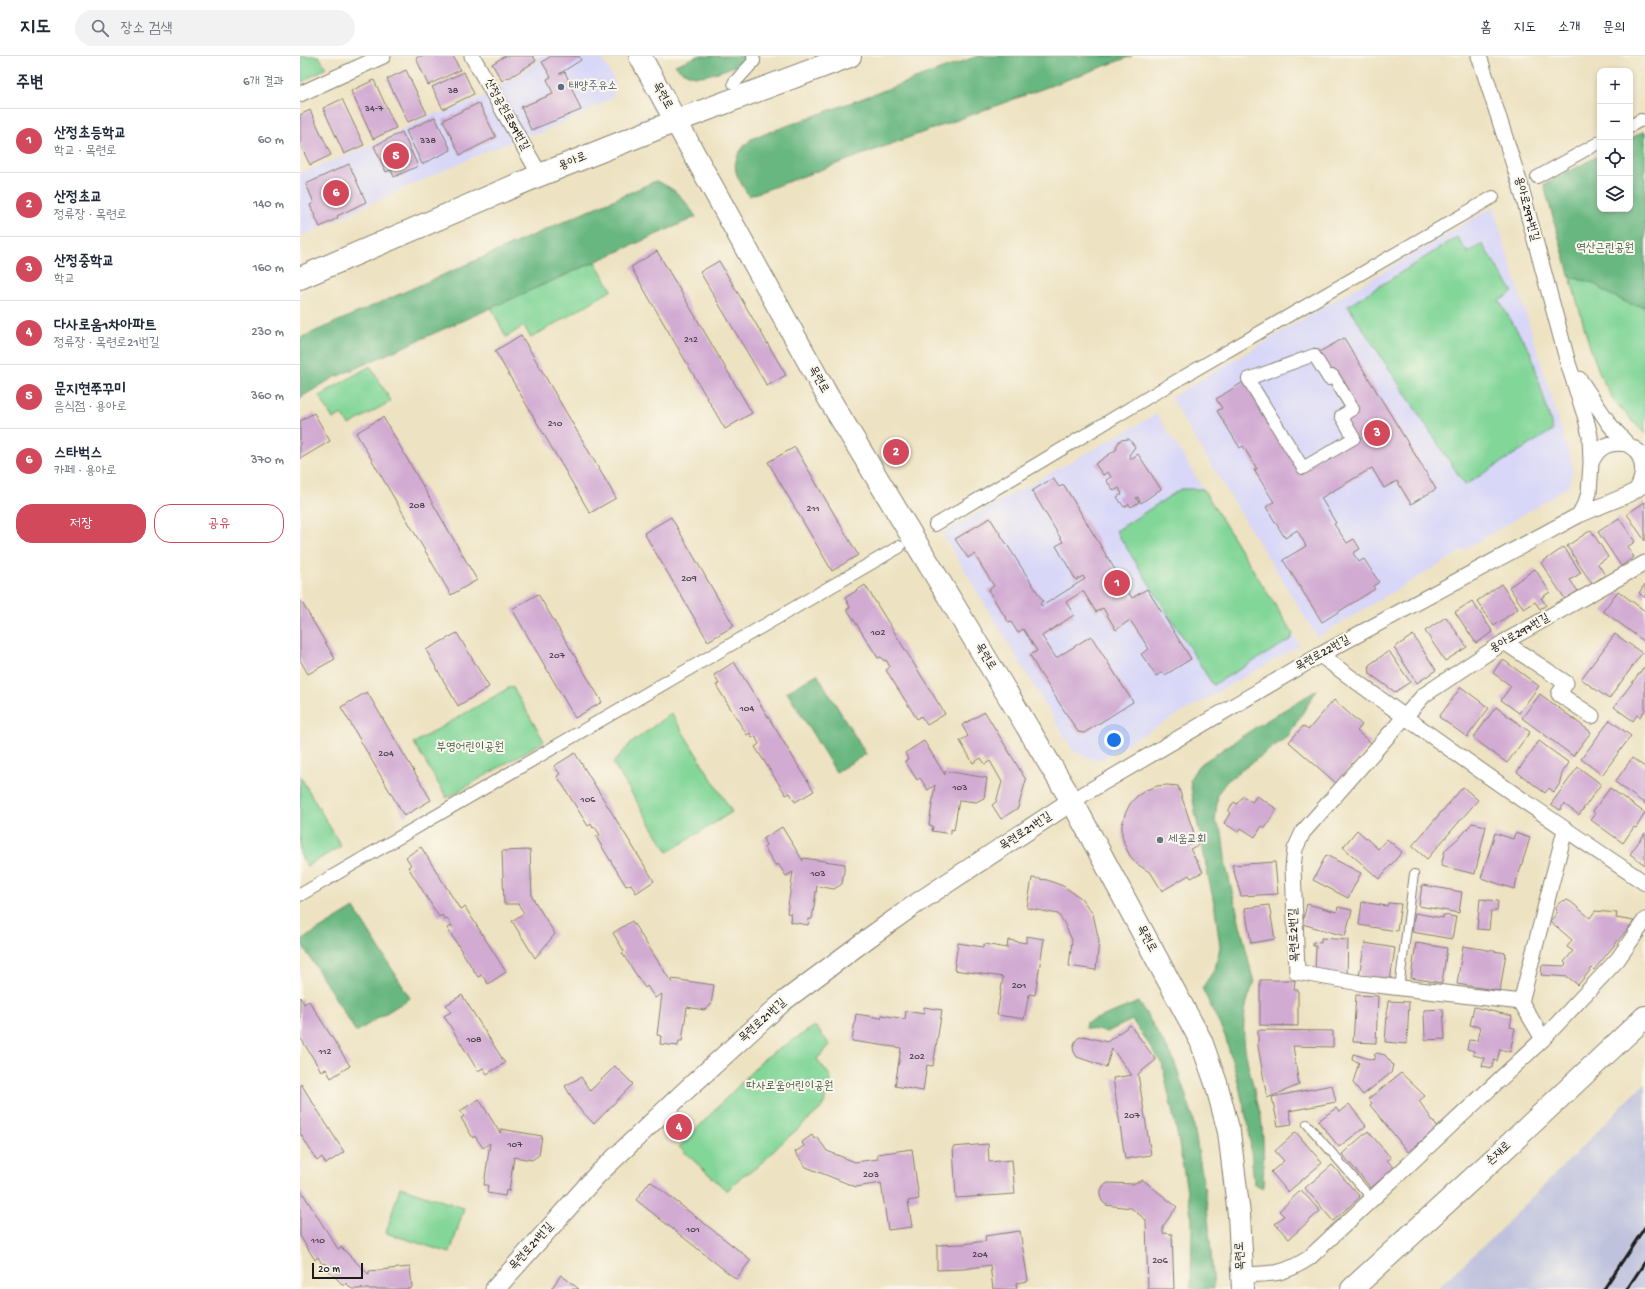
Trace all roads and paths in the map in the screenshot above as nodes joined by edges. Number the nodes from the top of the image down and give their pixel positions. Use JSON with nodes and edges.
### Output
{"nodes":[{"id":1,"x":383,"y":56,"type":"edge"},
{"id":2,"x":472,"y":56,"type":"edge"},
{"id":3,"x":640,"y":56,"type":"edge"},
{"id":4,"x":753,"y":56,"type":"edge"},
{"id":5,"x":850,"y":56,"type":"edge"},
{"id":6,"x":1479,"y":56,"type":"edge"},
{"id":7,"x":734,"y":83,"type":"dead end"},
{"id":8,"x":300,"y":94,"type":"edge"},
{"id":9,"x":676,"y":121,"type":"junction"},
{"id":10,"x":1645,"y":121,"type":"edge"},
{"id":11,"x":1633,"y":124,"type":"edge"},
{"id":12,"x":1597,"y":144,"type":"edge"},
{"id":13,"x":540,"y":175,"type":"junction"},
{"id":14,"x":1537,"y":178,"type":"dead end"},
{"id":15,"x":1493,"y":197,"type":"dead end"},
{"id":16,"x":300,"y":278,"type":"edge"},
{"id":17,"x":1568,"y":363,"type":"junction"},
{"id":18,"x":1636,"y":450,"type":"edge"},
{"id":19,"x":1303,"y":468,"type":"joint"},
{"id":20,"x":1590,"y":468,"type":"junction"},
{"id":21,"x":1641,"y":487,"type":"edge"},
{"id":22,"x":1622,"y":497,"type":"junction"},
{"id":23,"x":1579,"y":515,"type":"junction"},
{"id":24,"x":935,"y":525,"type":"dead end"},
{"id":25,"x":898,"y":547,"type":"dead end"},
{"id":26,"x":1645,"y":563,"type":"edge"},
{"id":27,"x":1504,"y":642,"type":"junction"},
{"id":28,"x":1320,"y":655,"type":"junction"},
{"id":29,"x":1592,"y":716,"type":"dead end"},
{"id":30,"x":1404,"y":717,"type":"junction"},
{"id":31,"x":1072,"y":801,"type":"junction"},
{"id":32,"x":1565,"y":830,"type":"junction"},
{"id":33,"x":1414,"y":874,"type":"dead end"},
{"id":34,"x":1645,"y":884,"type":"edge"},
{"id":35,"x":300,"y":894,"type":"edge"},
{"id":36,"x":1645,"y":920,"type":"edge"},
{"id":37,"x":1399,"y":988,"type":"junction"},
{"id":38,"x":1521,"y":1002,"type":"junction"},
{"id":39,"x":1645,"y":1017,"type":"edge"},
{"id":40,"x":1543,"y":1039,"type":"junction"},
{"id":41,"x":1307,"y":1124,"type":"dead end"},
{"id":42,"x":1372,"y":1199,"type":"junction"},
{"id":43,"x":1368,"y":1274,"type":"junction"},
{"id":44,"x":1242,"y":1282,"type":"edge"},
{"id":45,"x":495,"y":1289,"type":"edge"},
{"id":46,"x":1258,"y":1289,"type":"edge"},
{"id":47,"x":1342,"y":1289,"type":"edge"},
{"id":48,"x":1352,"y":1289,"type":"edge"}],
"edges":[{"from":1,"to":8,"type":"street"},
{"from":2,"to":13,"type":"street","name":"산정공원로59번길"},
{"from":3,"to":9,"type":"main road","name":"목련로"},
{"from":4,"to":7,"type":"street"},
{"from":5,"to":9,"type":"main road","name":"용아로"},
{"from":6,"to":17,"type":"street","name":"용아로297번길"},
{"from":9,"to":13,"type":"main road","name":"용아로"},
{"from":9,"to":31,"type":"main road","name":"목련로"},
{"from":10,"to":11,"type":"street"},
{"from":12,"to":14,"type":"street"},
{"from":13,"to":16,"type":"main road","name":"용아로"},
{"from":15,"to":24,"type":"street"},
{"from":17,"to":18,"type":"street"},
{"from":17,"to":20,"type":"street","name":"용아로297번길"},
{"from":18,"to":20,"type":"street"},
{"from":18,"to":21,"type":"street"},
{"from":19,"to":19,"type":"street"},
{"from":20,"to":22,"type":"street"},
{"from":20,"to":23,"type":"street","name":"용아로297번길"},
{"from":21,"to":22,"type":"street"},
{"from":22,"to":23,"type":"street","name":"목련로22번길"},
{"from":23,"to":28,"type":"street","name":"목련로22번길"},
{"from":25,"to":35,"type":"street"},
{"from":26,"to":27,"type":"street","name":"용아로297번길"},
{"from":27,"to":29,"type":"street"},
{"from":27,"to":30,"type":"street","name":"용아로297번길"},
{"from":28,"to":30,"type":"street"},
{"from":28,"to":31,"type":"street","name":"목련로22번길"},
{"from":30,"to":32,"type":"street"},
{"from":30,"to":37,"type":"street","name":"목련로2번길"},
{"from":31,"to":44,"type":"main road","name":"목련로"},
{"from":31,"to":45,"type":"street","name":"목련로21번길"},
{"from":32,"to":34,"type":"street"},
{"from":32,"to":38,"type":"street"},
{"from":33,"to":37,"type":"lane"},
{"from":36,"to":40,"type":"street"},
{"from":37,"to":38,"type":"street","name":"목련로2번길"},
{"from":38,"to":40,"type":"street"},
{"from":39,"to":43,"type":"main road","name":"손재로"},
{"from":40,"to":42,"type":"street"},
{"from":41,"to":42,"type":"lane"},
{"from":42,"to":44,"type":"street"},
{"from":43,"to":47,"type":"main road"},
{"from":43,"to":48,"type":"main road","name":"손재로"},
{"from":44,"to":46,"type":"main road"}]}
